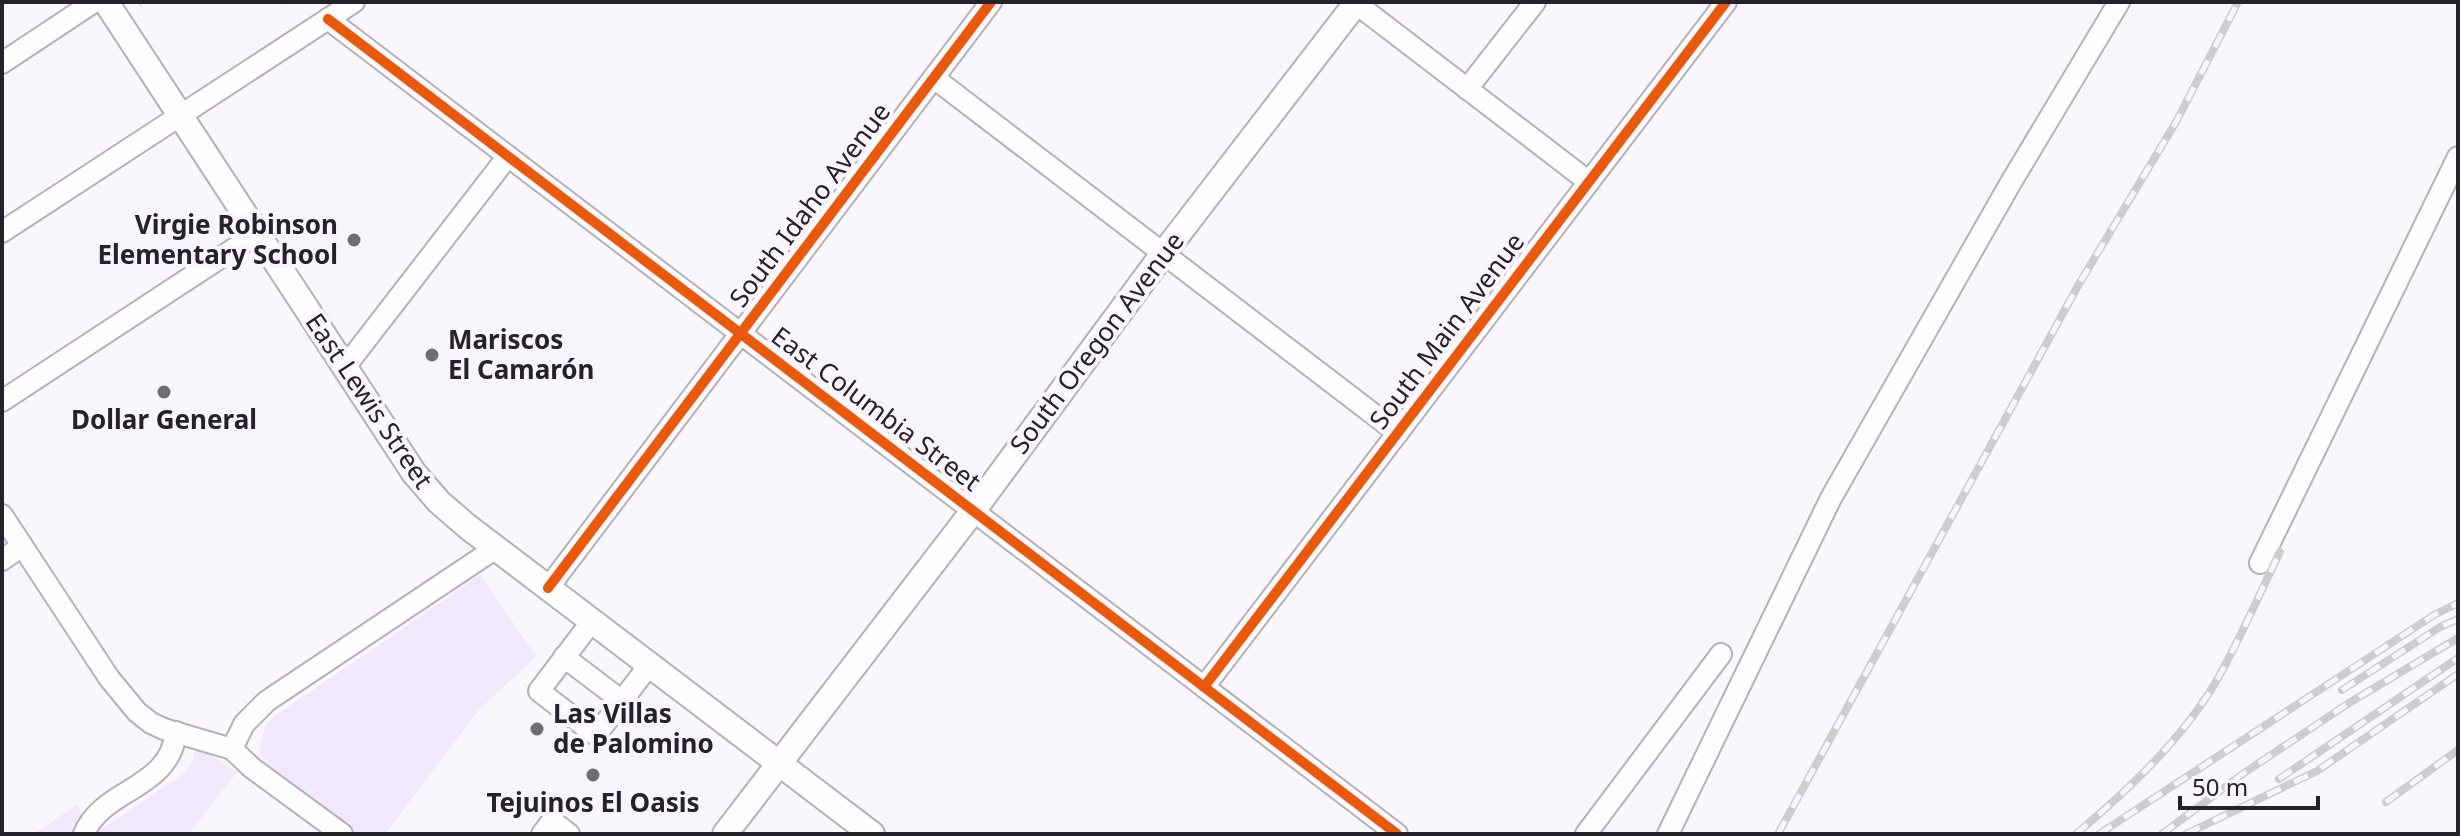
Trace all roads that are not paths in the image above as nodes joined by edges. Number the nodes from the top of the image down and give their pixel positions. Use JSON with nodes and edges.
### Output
{"nodes":[{"id":1,"x":94,"y":2,"type":"edge"},
{"id":2,"x":106,"y":2,"type":"edge"},
{"id":3,"x":354,"y":2,"type":"edge"},
{"id":4,"x":991,"y":2,"type":"edge"},
{"id":5,"x":1356,"y":2,"type":"edge"},
{"id":6,"x":1535,"y":2,"type":"edge"},
{"id":7,"x":1726,"y":2,"type":"edge"},
{"id":8,"x":2119,"y":2,"type":"edge"},
{"id":9,"x":328,"y":19,"type":"junction"},
{"id":10,"x":2,"y":63,"type":"edge"},
{"id":11,"x":934,"y":78,"type":"junction"},
{"id":12,"x":1467,"y":89,"type":"junction"},
{"id":13,"x":181,"y":116,"type":"junction"},
{"id":14,"x":508,"y":156,"type":"junction"},
{"id":15,"x":2458,"y":157,"type":"edge"},
{"id":16,"x":1589,"y":182,"type":"junction"},
{"id":17,"x":2,"y":232,"type":"edge"},
{"id":18,"x":258,"y":233,"type":"junction"},
{"id":19,"x":1163,"y":254,"type":"junction"},
{"id":20,"x":740,"y":333,"type":"junction"},
{"id":21,"x":345,"y":367,"type":"junction"},
{"id":22,"x":2,"y":401,"type":"edge"},
{"id":23,"x":1398,"y":433,"type":"junction"},
{"id":24,"x":973,"y":511,"type":"junction"},
{"id":25,"x":2,"y":515,"type":"edge"},
{"id":26,"x":22,"y":546,"type":"junction"},
{"id":27,"x":496,"y":548,"type":"junction"},
{"id":28,"x":2,"y":560,"type":"edge"},
{"id":29,"x":2260,"y":563,"type":"dead end"},
{"id":30,"x":548,"y":588,"type":"junction"},
{"id":31,"x":592,"y":621,"type":"junction"},
{"id":32,"x":1721,"y":654,"type":"dead end"},
{"id":33,"x":564,"y":657,"type":"junction"},
{"id":34,"x":650,"y":664,"type":"junction"},
{"id":35,"x":1204,"y":687,"type":"junction"},
{"id":36,"x":622,"y":701,"type":"junction"},
{"id":37,"x":176,"y":732,"type":"junction"},
{"id":38,"x":232,"y":749,"type":"junction"},
{"id":39,"x":781,"y":762,"type":"junction"},
{"id":40,"x":86,"y":827,"type":"edge"},
{"id":41,"x":340,"y":833,"type":"edge"},
{"id":42,"x":542,"y":834,"type":"edge"},
{"id":43,"x":569,"y":834,"type":"edge"},
{"id":44,"x":725,"y":834,"type":"edge"},
{"id":45,"x":872,"y":834,"type":"edge"},
{"id":46,"x":1397,"y":834,"type":"edge"},
{"id":47,"x":1586,"y":834,"type":"edge"},
{"id":48,"x":1668,"y":834,"type":"edge"}],
"edges":[{"from":1,"to":10,"type":"street"},
{"from":2,"to":13,"type":"main road","name":"East Lewis Street"},
{"from":3,"to":9,"type":"street"},
{"from":4,"to":11,"type":"street","name":"South Idaho Avenue"},
{"from":5,"to":12,"type":"street"},
{"from":5,"to":19,"type":"main road","name":"South Oregon Avenue"},
{"from":6,"to":12,"type":"street"},
{"from":7,"to":16,"type":"street","name":"South Main Avenue"},
{"from":8,"to":48,"type":"street"},
{"from":9,"to":13,"type":"street"},
{"from":9,"to":14,"type":"street","name":"East Columbia Street"},
{"from":11,"to":19,"type":"street"},
{"from":11,"to":20,"type":"street","name":"South Idaho Avenue"},
{"from":12,"to":16,"type":"street"},
{"from":13,"to":17,"type":"street"},
{"from":13,"to":18,"type":"main road","name":"East Lewis Street"},
{"from":14,"to":20,"type":"street","name":"East Columbia Street"},
{"from":14,"to":21,"type":"street"},
{"from":15,"to":29,"type":"street"},
{"from":16,"to":23,"type":"street","name":"South Main Avenue"},
{"from":18,"to":21,"type":"main road","name":"East Lewis Street"},
{"from":18,"to":22,"type":"street"},
{"from":19,"to":23,"type":"street"},
{"from":19,"to":24,"type":"main road","name":"South Oregon Avenue"},
{"from":20,"to":24,"type":"street","name":"East Columbia Street"},
{"from":20,"to":30,"type":"street","name":"South Idaho Avenue"},
{"from":21,"to":27,"type":"main road","name":"East Lewis Street"},
{"from":23,"to":35,"type":"street","name":"South Main Avenue"},
{"from":24,"to":35,"type":"street","name":"East Columbia Street"},
{"from":24,"to":39,"type":"main road","name":"South Oregon Avenue"},
{"from":25,"to":26,"type":"street"},
{"from":26,"to":28,"type":"street"},
{"from":26,"to":37,"type":"street"},
{"from":27,"to":30,"type":"main road","name":"East Lewis Street"},
{"from":27,"to":38,"type":"street"},
{"from":30,"to":31,"type":"main road","name":"East Lewis Street"},
{"from":31,"to":33,"type":"street"},
{"from":31,"to":34,"type":"main road","name":"East Lewis Street"},
{"from":32,"to":47,"type":"street"},
{"from":33,"to":36,"type":"street"},
{"from":33,"to":36,"type":"street"},
{"from":34,"to":36,"type":"street"},
{"from":34,"to":39,"type":"main road","name":"East Lewis Street"},
{"from":35,"to":46,"type":"street","name":"East Columbia Street"},
{"from":37,"to":38,"type":"street"},
{"from":37,"to":40,"type":"street"},
{"from":38,"to":41,"type":"street"},
{"from":39,"to":44,"type":"main road","name":"South Oregon Avenue"},
{"from":39,"to":45,"type":"main road","name":"East Lewis Street"},
{"from":42,"to":43,"type":"street"}]}
